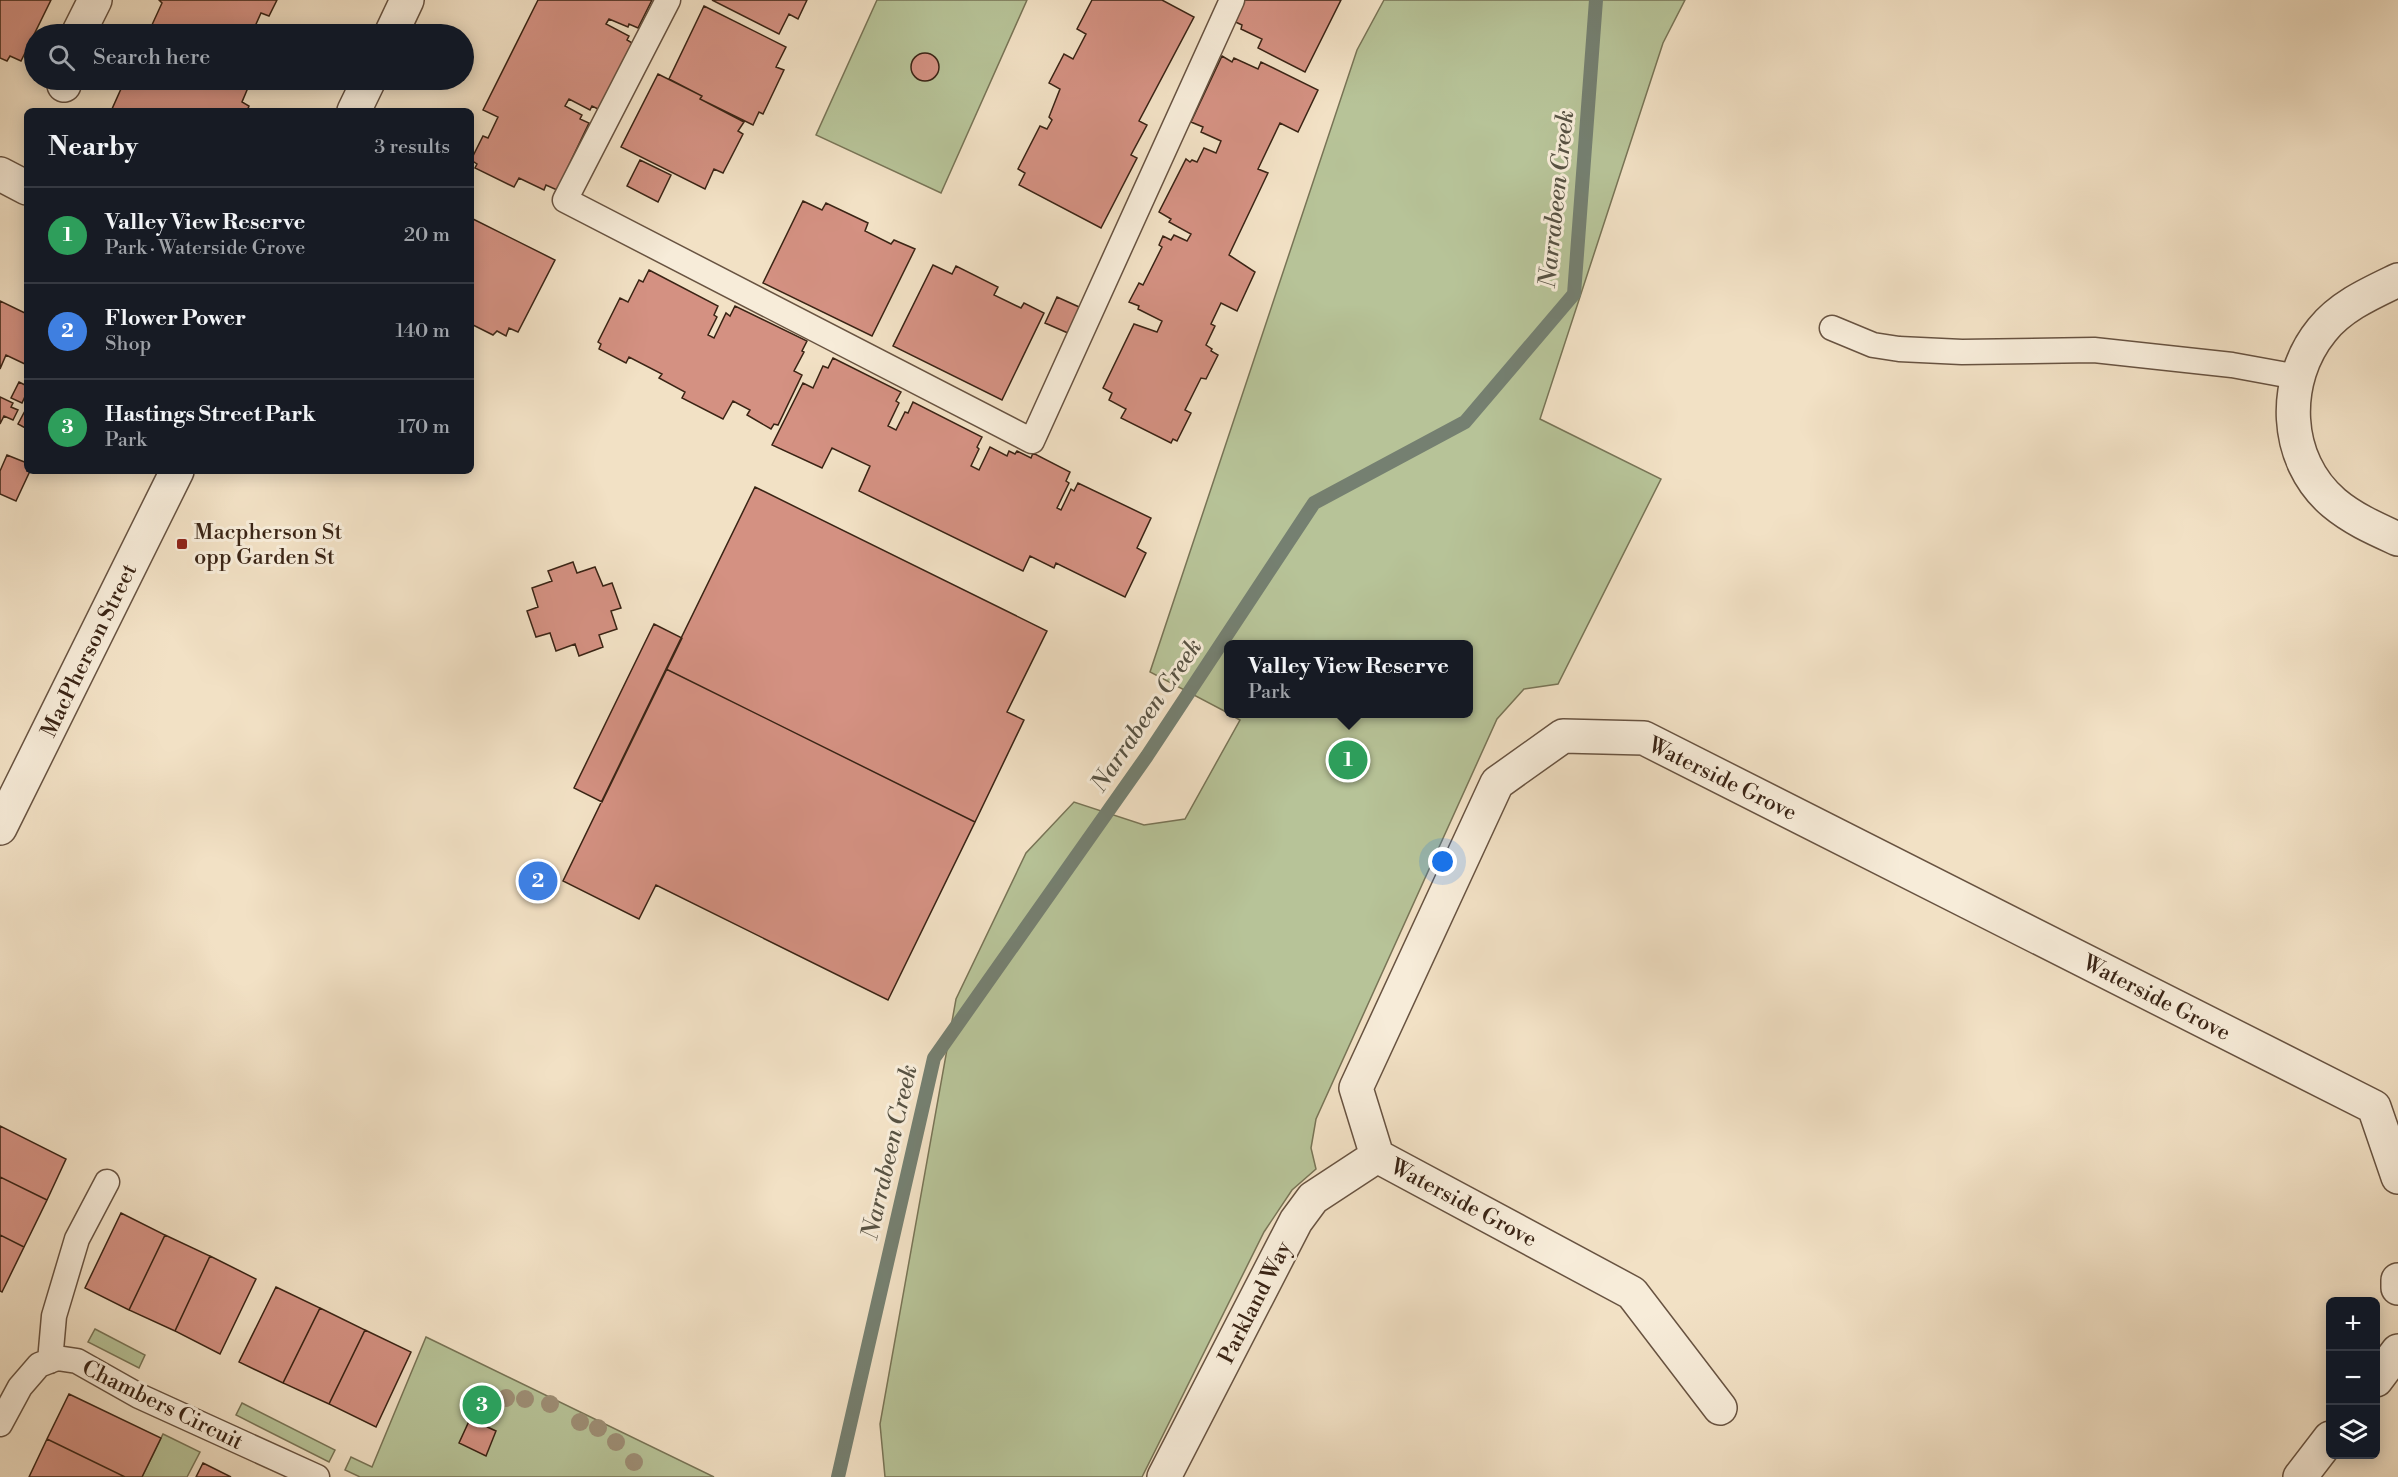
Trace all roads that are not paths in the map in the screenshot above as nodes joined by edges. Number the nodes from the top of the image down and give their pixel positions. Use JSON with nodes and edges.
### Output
{"nodes":[{"id":1,"x":95,"y":0,"type":"edge"},
{"id":2,"x":407,"y":0,"type":"edge"},
{"id":3,"x":668,"y":0,"type":"edge"},
{"id":4,"x":1232,"y":0,"type":"edge"},
{"id":5,"x":83,"y":24,"type":"edge"},
{"id":6,"x":396,"y":24,"type":"edge"},
{"id":7,"x":364,"y":90,"type":"edge"},
{"id":8,"x":355,"y":108,"type":"edge"},
{"id":9,"x":0,"y":174,"type":"edge"},
{"id":10,"x":24,"y":186,"type":"edge"},
{"id":11,"x":2398,"y":280,"type":"edge"},
{"id":12,"x":1832,"y":328,"type":"dead end"},
{"id":13,"x":2298,"y":377,"type":"junction"},
{"id":14,"x":176,"y":474,"type":"edge"},
{"id":15,"x":2398,"y":539,"type":"edge"},
{"id":16,"x":0,"y":828,"type":"edge"},
{"id":17,"x":1377,"y":1156,"type":"junction"},
{"id":18,"x":2398,"y":1177,"type":"edge"},
{"id":19,"x":107,"y":1182,"type":"dead end"},
{"id":20,"x":2398,"y":1280,"type":"edge"},
{"id":21,"x":2398,"y":1288,"type":"edge"},
{"id":22,"x":2398,"y":1351,"type":"edge"},
{"id":23,"x":50,"y":1360,"type":"junction"},
{"id":24,"x":2380,"y":1375,"type":"edge"},
{"id":25,"x":1720,"y":1407,"type":"dead end"},
{"id":26,"x":0,"y":1424,"type":"edge"},
{"id":27,"x":2326,"y":1444,"type":"edge"},
{"id":28,"x":317,"y":1477,"type":"edge"},
{"id":29,"x":1164,"y":1477,"type":"edge"},
{"id":30,"x":2300,"y":1477,"type":"edge"}],
"edges":[{"from":1,"to":5,"type":"street"},
{"from":2,"to":6,"type":"street"},
{"from":3,"to":4,"type":"lane"},
{"from":7,"to":8,"type":"street"},
{"from":9,"to":10,"type":"street"},
{"from":11,"to":13,"type":"street"},
{"from":12,"to":13,"type":"lane"},
{"from":13,"to":15,"type":"street"},
{"from":14,"to":16,"type":"street","name":"MacPherson Street"},
{"from":17,"to":18,"type":"street","name":"Waterside Grove"},
{"from":17,"to":25,"type":"street","name":"Waterside Grove"},
{"from":17,"to":29,"type":"street","name":"Parkland Way"},
{"from":19,"to":23,"type":"lane"},
{"from":20,"to":21,"type":"street"},
{"from":22,"to":24,"type":"street"},
{"from":23,"to":26,"type":"lane","name":"Chambers Circuit"},
{"from":23,"to":28,"type":"lane","name":"Chambers Circuit"},
{"from":27,"to":30,"type":"street"}]}
